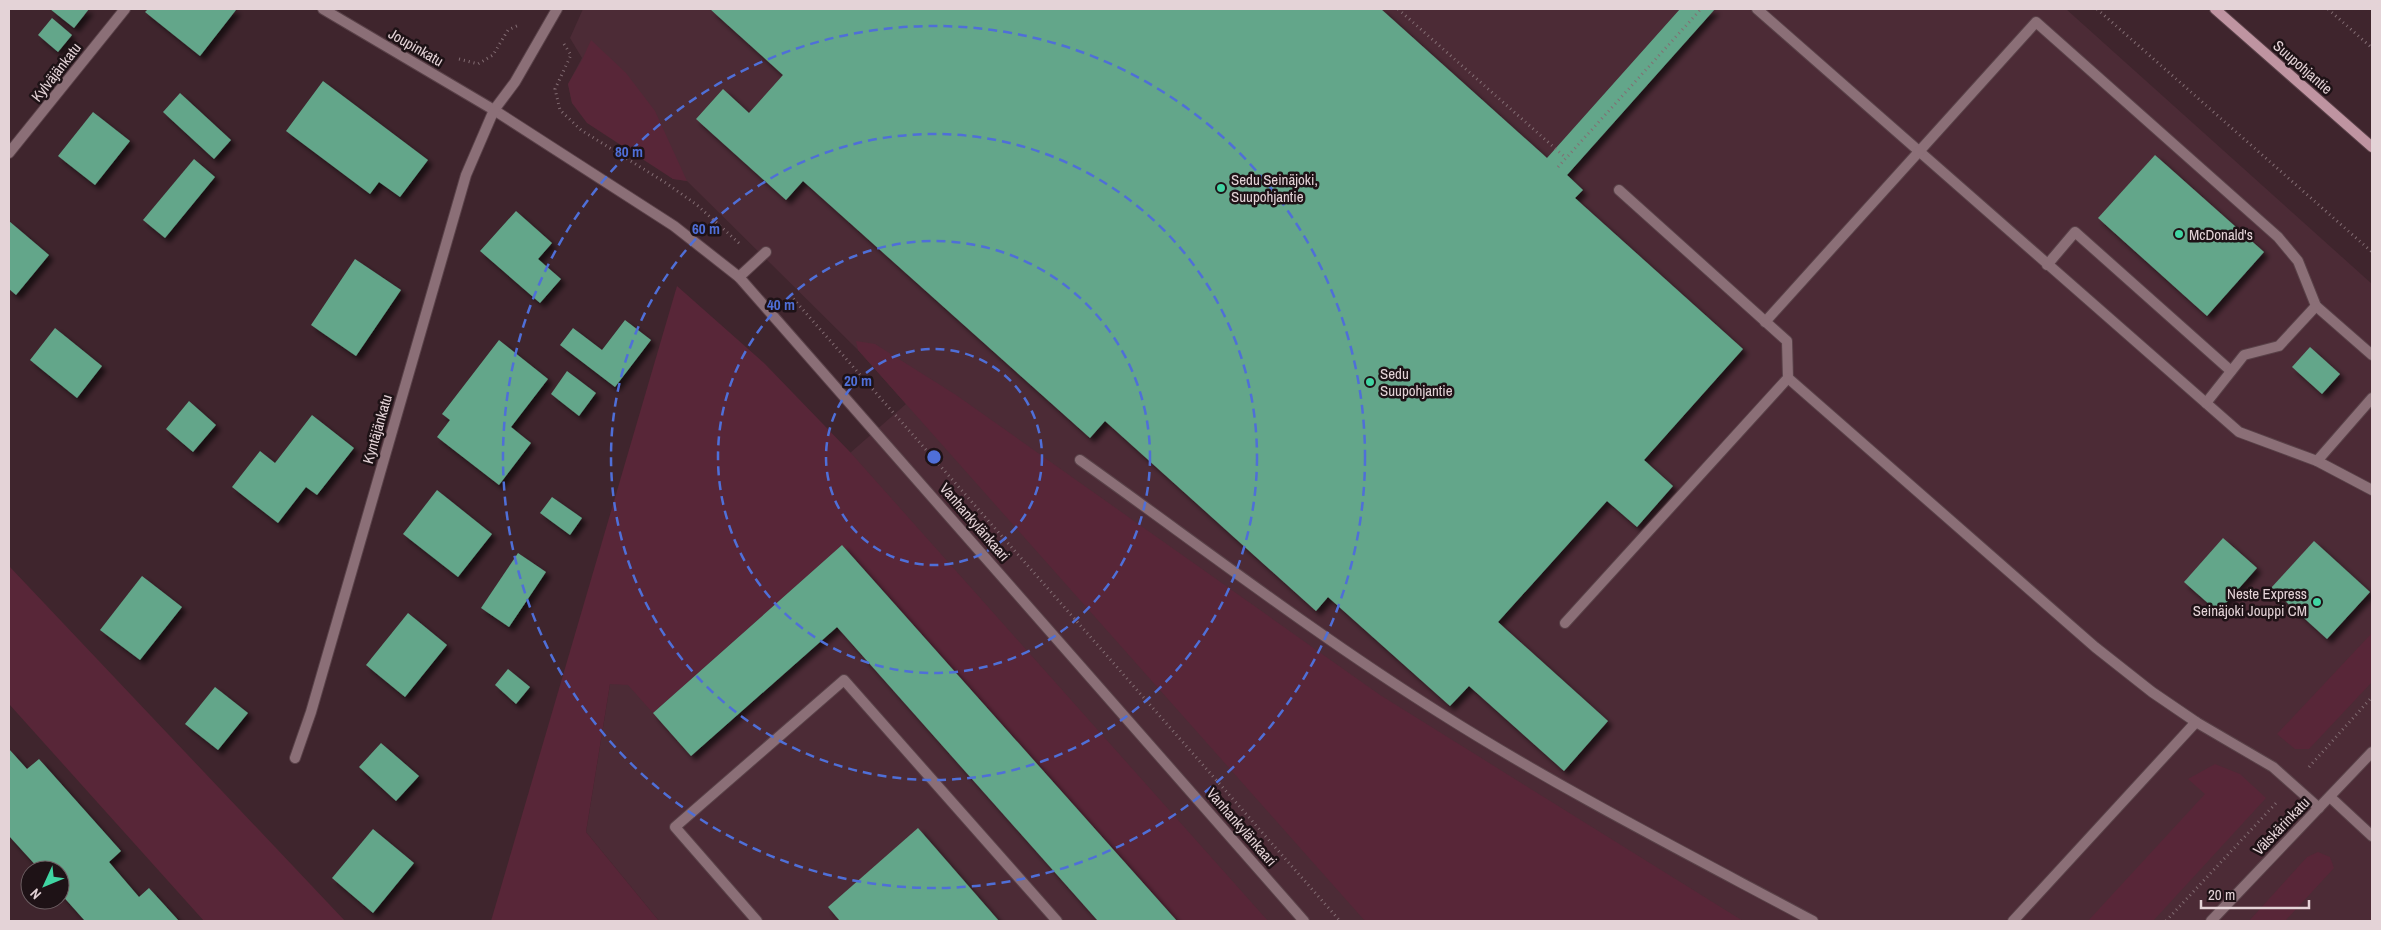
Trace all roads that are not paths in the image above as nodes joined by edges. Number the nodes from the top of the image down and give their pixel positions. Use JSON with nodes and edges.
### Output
{"nodes":[{"id":1,"x":125,"y":9,"type":"edge"},
{"id":2,"x":323,"y":9,"type":"edge"},
{"id":3,"x":557,"y":9,"type":"edge"},
{"id":4,"x":1757,"y":9,"type":"edge"},
{"id":5,"x":2215,"y":9,"type":"edge"},
{"id":6,"x":494,"y":110,"type":"junction"},
{"id":7,"x":2372,"y":147,"type":"edge"},
{"id":8,"x":1919,"y":152,"type":"junction"},
{"id":9,"x":9,"y":153,"type":"edge"},
{"id":10,"x":1619,"y":190,"type":"dead end"},
{"id":11,"x":766,"y":252,"type":"dead end"},
{"id":12,"x":2047,"y":265,"type":"junction"},
{"id":13,"x":739,"y":277,"type":"junction"},
{"id":14,"x":2316,"y":306,"type":"junction"},
{"id":15,"x":1765,"y":322,"type":"junction"},
{"id":16,"x":2372,"y":355,"type":"edge"},
{"id":17,"x":2230,"y":371,"type":"junction"},
{"id":18,"x":1788,"y":378,"type":"junction"},
{"id":19,"x":2372,"y":398,"type":"edge"},
{"id":20,"x":2206,"y":404,"type":"junction"},
{"id":21,"x":1080,"y":460,"type":"dead end"},
{"id":22,"x":2317,"y":462,"type":"junction"},
{"id":23,"x":2372,"y":490,"type":"edge"},
{"id":24,"x":1564,"y":623,"type":"dead end"},
{"id":25,"x":2196,"y":722,"type":"junction"},
{"id":26,"x":2372,"y":752,"type":"edge"},
{"id":27,"x":295,"y":758,"type":"dead end"},
{"id":28,"x":2330,"y":797,"type":"junction"},
{"id":29,"x":2320,"y":808,"type":"junction"},
{"id":30,"x":2372,"y":836,"type":"edge"},
{"id":31,"x":757,"y":921,"type":"edge"},
{"id":32,"x":1057,"y":921,"type":"edge"},
{"id":33,"x":1304,"y":921,"type":"edge"},
{"id":34,"x":1813,"y":921,"type":"edge"},
{"id":35,"x":2013,"y":921,"type":"edge"},
{"id":36,"x":2211,"y":921,"type":"edge"}],
"edges":[{"from":1,"to":9,"type":"street","name":"Kylväjänkatu"},
{"from":2,"to":6,"type":"street","name":"Joupinkatu"},
{"from":3,"to":6,"type":"street","name":"Kyntäjänkatu"},
{"from":4,"to":8,"type":"street"},
{"from":5,"to":7,"type":"main road","name":"Suupohjantie"},
{"from":6,"to":13,"type":"street","name":"Vanhankylänkaari"},
{"from":6,"to":27,"type":"street","name":"Kyntäjänkatu"},
{"from":8,"to":12,"type":"street"},
{"from":8,"to":14,"type":"street"},
{"from":8,"to":15,"type":"street"},
{"from":10,"to":15,"type":"street"},
{"from":11,"to":13,"type":"street"},
{"from":12,"to":17,"type":"street"},
{"from":12,"to":20,"type":"street"},
{"from":13,"to":33,"type":"street","name":"Vanhankylänkaari"},
{"from":14,"to":16,"type":"street"},
{"from":14,"to":17,"type":"street"},
{"from":15,"to":18,"type":"street"},
{"from":17,"to":20,"type":"street"},
{"from":18,"to":24,"type":"street"},
{"from":18,"to":25,"type":"street"},
{"from":19,"to":22,"type":"street"},
{"from":20,"to":22,"type":"street"},
{"from":21,"to":34,"type":"street"},
{"from":22,"to":23,"type":"street"},
{"from":25,"to":29,"type":"street"},
{"from":25,"to":35,"type":"street"},
{"from":26,"to":28,"type":"street","name":"Välskärinkatu"},
{"from":28,"to":29,"type":"street","name":"Välskärinkatu"},
{"from":28,"to":30,"type":"street"},
{"from":29,"to":36,"type":"street","name":"Välskärinkatu"},
{"from":31,"to":32,"type":"street"}]}
